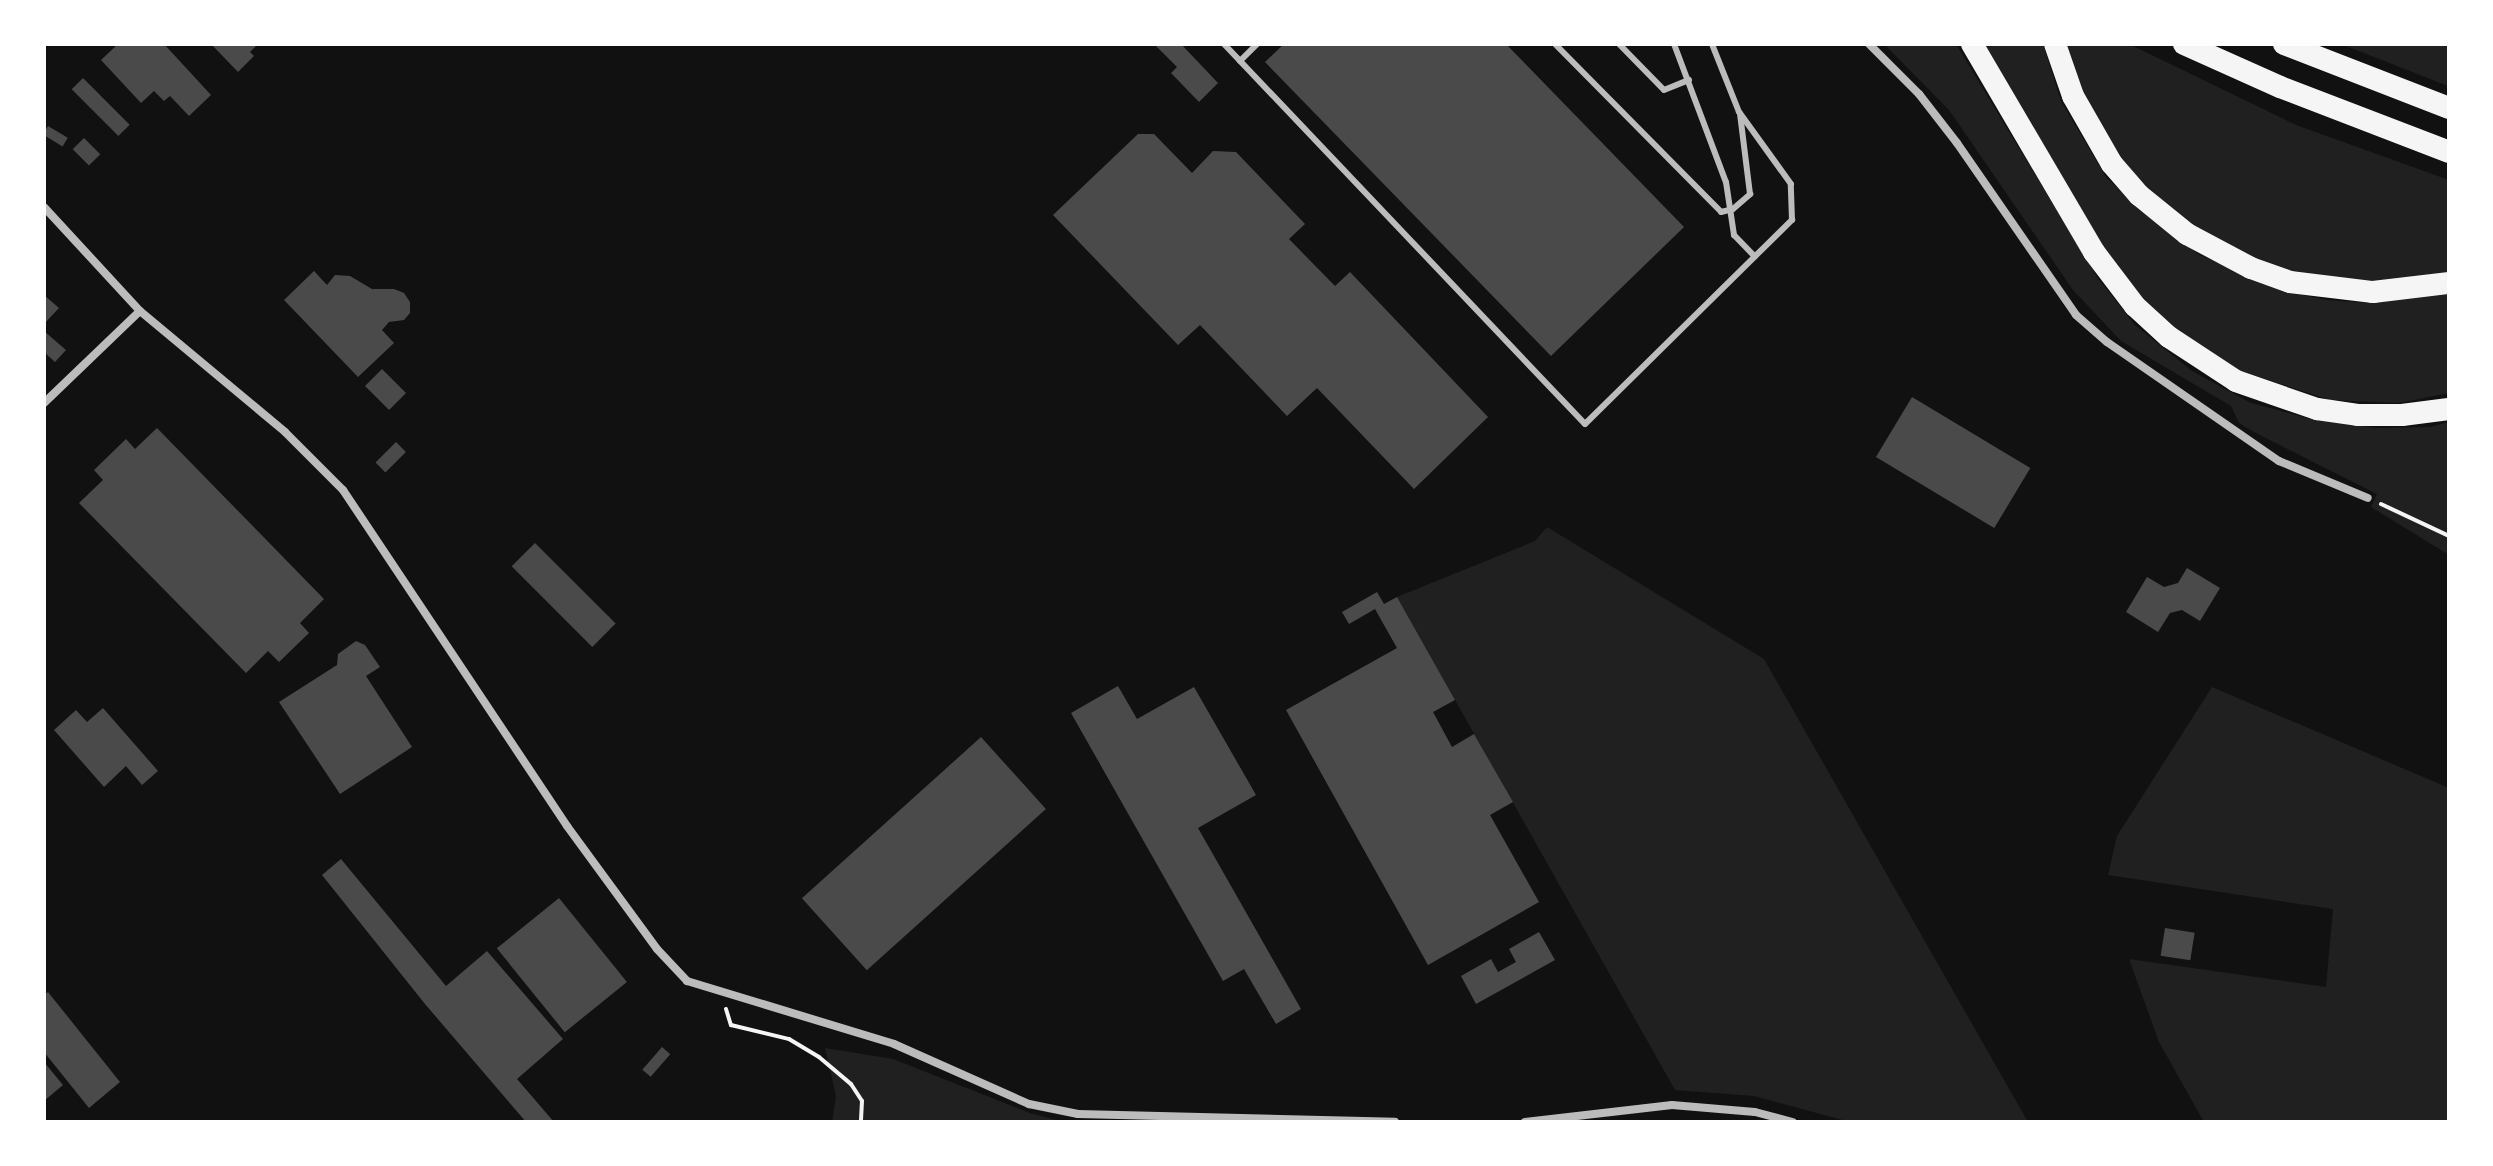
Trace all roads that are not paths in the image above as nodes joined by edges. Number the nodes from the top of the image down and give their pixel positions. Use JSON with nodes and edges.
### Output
{"nodes":[{"id":1,"x":1224,"y":44,"type":"edge"},
{"id":2,"x":1257,"y":44,"type":"edge"},
{"id":3,"x":1555,"y":44,"type":"edge"},
{"id":4,"x":1619,"y":44,"type":"edge"},
{"id":5,"x":1674,"y":44,"type":"edge"},
{"id":6,"x":1712,"y":44,"type":"edge"},
{"id":7,"x":1869,"y":44,"type":"edge"},
{"id":8,"x":1972,"y":44,"type":"edge"},
{"id":9,"x":2055,"y":44,"type":"edge"},
{"id":10,"x":2184,"y":44,"type":"edge"},
{"id":11,"x":2284,"y":44,"type":"edge"},
{"id":12,"x":1240,"y":61,"type":"junction"},
{"id":13,"x":1689,"y":80,"type":"junction"},
{"id":14,"x":2449,"y":108,"type":"edge"},
{"id":15,"x":1739,"y":112,"type":"junction"},
{"id":16,"x":2449,"y":152,"type":"edge"},
{"id":17,"x":44,"y":207,"type":"edge"},
{"id":18,"x":1733,"y":209,"type":"junction"},
{"id":19,"x":1755,"y":257,"type":"junction"},
{"id":20,"x":2449,"y":283,"type":"edge"},
{"id":21,"x":140,"y":311,"type":"junction"},
{"id":22,"x":44,"y":403,"type":"edge"},
{"id":23,"x":2449,"y":409,"type":"edge"},
{"id":24,"x":2368,"y":498,"type":"road end"},
{"id":25,"x":1395,"y":1122,"type":"edge"},
{"id":26,"x":1525,"y":1122,"type":"edge"},
{"id":27,"x":1793,"y":1122,"type":"edge"}],
"edges":[{"from":1,"to":12,"type":"lane"},
{"from":2,"to":12,"type":"lane"},
{"from":3,"to":18,"type":"lane"},
{"from":4,"to":13,"type":"lane"},
{"from":5,"to":13,"type":"lane"},
{"from":6,"to":15,"type":"lane"},
{"from":7,"to":24,"type":"street"},
{"from":8,"to":23,"type":"highway"},
{"from":9,"to":20,"type":"highway"},
{"from":10,"to":16,"type":"highway"},
{"from":11,"to":14,"type":"highway"},
{"from":12,"to":19,"type":"lane"},
{"from":13,"to":18,"type":"lane"},
{"from":15,"to":18,"type":"lane"},
{"from":15,"to":19,"type":"lane"},
{"from":17,"to":21,"type":"street"},
{"from":18,"to":19,"type":"lane"},
{"from":21,"to":22,"type":"street"},
{"from":21,"to":25,"type":"street"},
{"from":26,"to":27,"type":"street"}]}
